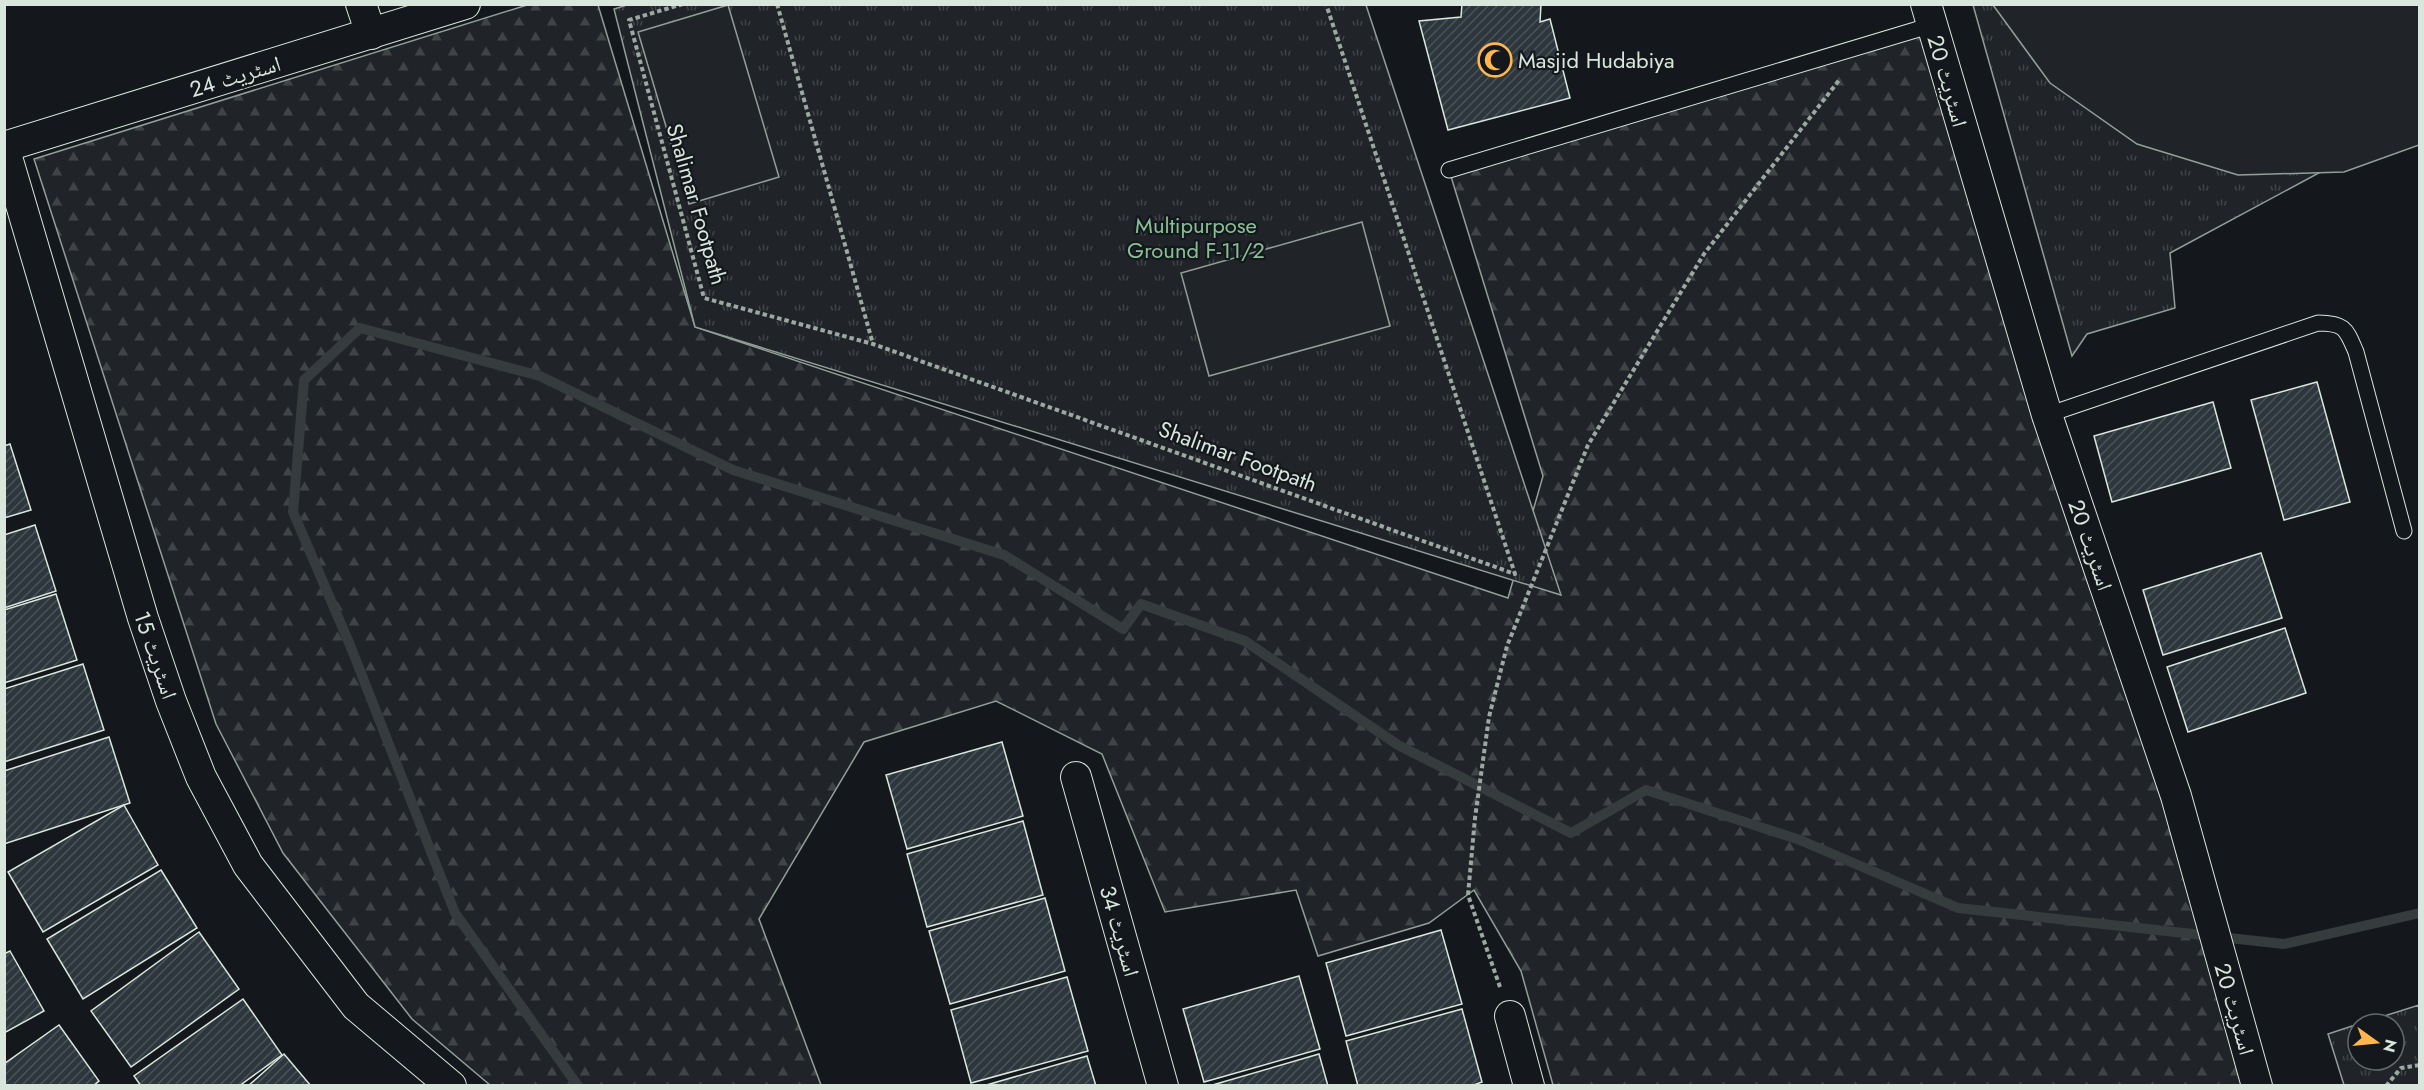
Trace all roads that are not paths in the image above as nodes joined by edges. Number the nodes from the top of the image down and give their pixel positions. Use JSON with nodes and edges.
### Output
{"nodes":[{"id":1,"x":362,"y":4,"type":"edge"},
{"id":2,"x":465,"y":4,"type":"edge"},
{"id":3,"x":1929,"y":15,"type":"edge"},
{"id":4,"x":371,"y":34,"type":"junction"},
{"id":5,"x":4,"y":147,"type":"edge"},
{"id":6,"x":1449,"y":170,"type":"dead end"},
{"id":7,"x":2047,"y":415,"type":"junction"},
{"id":8,"x":2404,"y":531,"type":"dead end"},
{"id":9,"x":1076,"y":777,"type":"dead end"},
{"id":10,"x":1510,"y":1016,"type":"road end"},
{"id":11,"x":451,"y":1086,"type":"edge"},
{"id":12,"x":1163,"y":1086,"type":"edge"},
{"id":13,"x":1529,"y":1086,"type":"edge"},
{"id":14,"x":2257,"y":1086,"type":"edge"}],
"edges":[{"from":1,"to":4,"type":"street"},
{"from":2,"to":4,"type":"street","name":"اسٹریٹ 24"},
{"from":3,"to":6,"type":"lane"},
{"from":3,"to":7,"type":"street","name":"اسٹریٹ 20"},
{"from":4,"to":5,"type":"street","name":"اسٹریٹ 24"},
{"from":5,"to":11,"type":"street","name":"اسٹریٹ 15"},
{"from":7,"to":8,"type":"lane"},
{"from":7,"to":14,"type":"street","name":"اسٹریٹ 20"},
{"from":9,"to":12,"type":"street","name":"اسٹریٹ 34"},
{"from":10,"to":13,"type":"street"}]}
